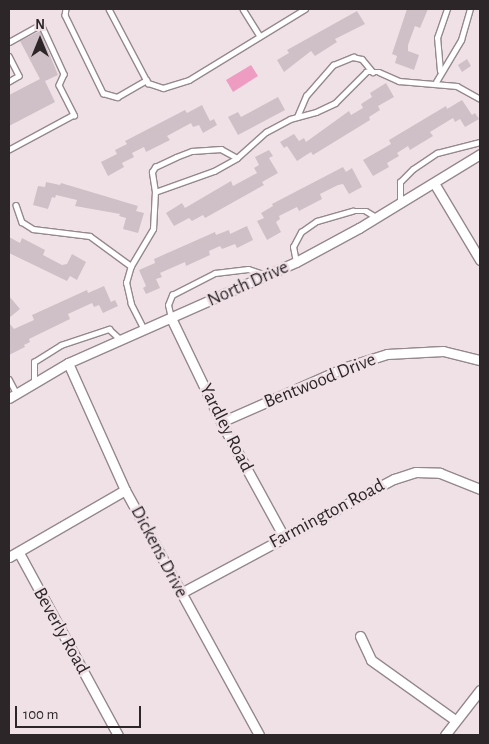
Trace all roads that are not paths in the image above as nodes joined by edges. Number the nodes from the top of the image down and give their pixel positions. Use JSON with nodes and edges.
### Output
{"nodes":[{"id":1,"x":66,"y":9,"type":"edge"},
{"id":2,"x":109,"y":9,"type":"edge"},
{"id":3,"x":243,"y":9,"type":"edge"},
{"id":4,"x":305,"y":9,"type":"edge"},
{"id":5,"x":447,"y":9,"type":"edge"},
{"id":6,"x":470,"y":9,"type":"edge"},
{"id":7,"x":260,"y":36,"type":"junction"},
{"id":8,"x":9,"y":42,"type":"edge"},
{"id":9,"x":9,"y":56,"type":"edge"},
{"id":10,"x":440,"y":71,"type":"junction"},
{"id":11,"x":373,"y":72,"type":"junction"},
{"id":12,"x":146,"y":80,"type":"junction"},
{"id":13,"x":9,"y":82,"type":"edge"},
{"id":14,"x":436,"y":82,"type":"junction"},
{"id":15,"x":480,"y":99,"type":"edge"},
{"id":16,"x":297,"y":117,"type":"junction"},
{"id":17,"x":480,"y":142,"type":"edge"},
{"id":18,"x":9,"y":150,"type":"edge"},
{"id":19,"x":480,"y":154,"type":"edge"},
{"id":20,"x":237,"y":158,"type":"junction"},
{"id":21,"x":434,"y":183,"type":"junction"},
{"id":22,"x":155,"y":192,"type":"junction"},
{"id":23,"x":400,"y":204,"type":"junction"},
{"id":24,"x":16,"y":205,"type":"dead end"},
{"id":25,"x":377,"y":218,"type":"junction"},
{"id":26,"x":480,"y":260,"type":"edge"},
{"id":27,"x":296,"y":262,"type":"junction"},
{"id":28,"x":131,"y":266,"type":"junction"},
{"id":29,"x":267,"y":276,"type":"junction"},
{"id":30,"x":171,"y":318,"type":"junction"},
{"id":31,"x":143,"y":328,"type":"junction"},
{"id":32,"x":120,"y":339,"type":"junction"},
{"id":33,"x":480,"y":360,"type":"edge"},
{"id":34,"x":68,"y":363,"type":"junction"},
{"id":35,"x":9,"y":378,"type":"edge"},
{"id":36,"x":34,"y":381,"type":"junction"},
{"id":37,"x":12,"y":395,"type":"edge"},
{"id":38,"x":221,"y":422,"type":"junction"},
{"id":39,"x":480,"y":489,"type":"edge"},
{"id":40,"x":125,"y":490,"type":"junction"},
{"id":41,"x":284,"y":537,"type":"junction"},
{"id":42,"x":19,"y":553,"type":"junction"},
{"id":43,"x":9,"y":557,"type":"edge"},
{"id":44,"x":181,"y":593,"type":"junction"},
{"id":45,"x":360,"y":636,"type":"dead end"},
{"id":46,"x":480,"y":690,"type":"edge"},
{"id":47,"x":455,"y":720,"type":"junction"},
{"id":48,"x":118,"y":735,"type":"edge"},
{"id":49,"x":259,"y":735,"type":"edge"},
{"id":50,"x":445,"y":735,"type":"edge"}],
"edges":[{"from":1,"to":12,"type":"lane"},
{"from":2,"to":12,"type":"lane"},
{"from":3,"to":7,"type":"lane"},
{"from":4,"to":7,"type":"lane"},
{"from":5,"to":10,"type":"lane"},
{"from":6,"to":10,"type":"lane"},
{"from":7,"to":12,"type":"lane"},
{"from":8,"to":18,"type":"lane"},
{"from":9,"to":13,"type":"lane"},
{"from":10,"to":14,"type":"lane"},
{"from":11,"to":14,"type":"lane"},
{"from":11,"to":16,"type":"lane"},
{"from":11,"to":16,"type":"lane"},
{"from":14,"to":15,"type":"lane"},
{"from":16,"to":20,"type":"lane"},
{"from":17,"to":23,"type":"lane"},
{"from":19,"to":21,"type":"street","name":"North Drive"},
{"from":20,"to":22,"type":"lane"},
{"from":20,"to":22,"type":"lane"},
{"from":21,"to":23,"type":"street","name":"North Drive"},
{"from":21,"to":26,"type":"street"},
{"from":22,"to":28,"type":"lane"},
{"from":23,"to":25,"type":"street","name":"North Drive"},
{"from":24,"to":28,"type":"lane"},
{"from":25,"to":27,"type":"street","name":"North Drive"},
{"from":25,"to":27,"type":"lane"},
{"from":27,"to":29,"type":"street","name":"North Drive"},
{"from":28,"to":31,"type":"lane"},
{"from":29,"to":30,"type":"street","name":"North Drive"},
{"from":29,"to":30,"type":"lane"},
{"from":30,"to":31,"type":"street","name":"North Drive"},
{"from":30,"to":38,"type":"street","name":"Yardley Road"},
{"from":31,"to":32,"type":"street","name":"North Drive"},
{"from":32,"to":34,"type":"street","name":"North Drive"},
{"from":32,"to":36,"type":"lane"},
{"from":33,"to":38,"type":"street","name":"Bentwood Drive"},
{"from":34,"to":36,"type":"street","name":"North Drive"},
{"from":34,"to":40,"type":"street","name":"Dickens Drive"},
{"from":35,"to":37,"type":"lane"},
{"from":36,"to":37,"type":"street","name":"North Drive"},
{"from":38,"to":41,"type":"street","name":"Yardley Road"},
{"from":39,"to":41,"type":"street","name":"Farmington Road"},
{"from":40,"to":42,"type":"street"},
{"from":40,"to":44,"type":"street","name":"Dickens Drive"},
{"from":41,"to":44,"type":"street","name":"Farmington Road"},
{"from":42,"to":43,"type":"street"},
{"from":42,"to":48,"type":"street","name":"Beverly Road"},
{"from":44,"to":49,"type":"street","name":"Dickens Drive"},
{"from":45,"to":47,"type":"street"},
{"from":46,"to":47,"type":"street"},
{"from":47,"to":50,"type":"street"}]}
